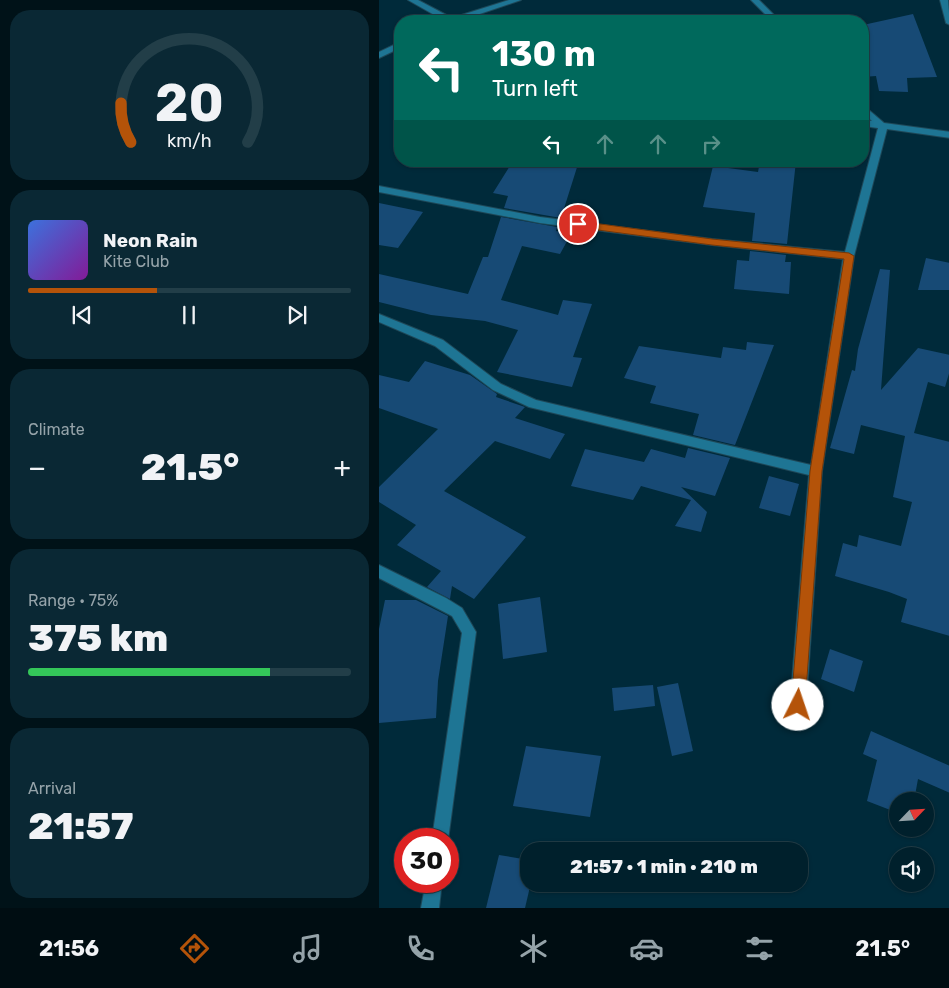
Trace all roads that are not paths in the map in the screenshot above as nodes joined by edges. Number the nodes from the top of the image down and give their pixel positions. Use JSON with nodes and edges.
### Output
{"nodes":[{"id":1,"x":412,"y":0,"type":"edge"},
{"id":2,"x":517,"y":0,"type":"edge"},
{"id":3,"x":755,"y":0,"type":"edge"},
{"id":4,"x":944,"y":0,"type":"edge"},
{"id":5,"x":441,"y":15,"type":"edge"},
{"id":6,"x":471,"y":15,"type":"edge"},
{"id":7,"x":770,"y":15,"type":"edge"},
{"id":8,"x":949,"y":23,"type":"edge"},
{"id":9,"x":394,"y":48,"type":"edge"},
{"id":10,"x":379,"y":55,"type":"edge"},
{"id":11,"x":869,"y":114,"type":"edge"},
{"id":12,"x":869,"y":125,"type":"edge"},
{"id":13,"x":883,"y":127,"type":"junction"},
{"id":14,"x":949,"y":135,"type":"edge"},
{"id":15,"x":379,"y":189,"type":"edge"},
{"id":16,"x":849,"y":256,"type":"junction"},
{"id":17,"x":379,"y":318,"type":"edge"},
{"id":18,"x":816,"y":471,"type":"junction"},
{"id":19,"x":379,"y":571,"type":"edge"},
{"id":20,"x":798,"y":705,"type":"dead end"},
{"id":21,"x":442,"y":828,"type":"edge"},
{"id":22,"x":433,"y":893,"type":"edge"},
{"id":23,"x":431,"y":908,"type":"edge"}],
"edges":[{"from":1,"to":5,"type":"street"},
{"from":2,"to":6,"type":"street"},
{"from":3,"to":7,"type":"street"},
{"from":4,"to":8,"type":"street"},
{"from":9,"to":10,"type":"street"},
{"from":11,"to":13,"type":"street"},
{"from":12,"to":13,"type":"street"},
{"from":13,"to":14,"type":"street"},
{"from":13,"to":16,"type":"street"},
{"from":15,"to":16,"type":"street"},
{"from":16,"to":18,"type":"street"},
{"from":17,"to":18,"type":"street"},
{"from":18,"to":20,"type":"street"},
{"from":19,"to":21,"type":"street"},
{"from":22,"to":23,"type":"street"}]}
